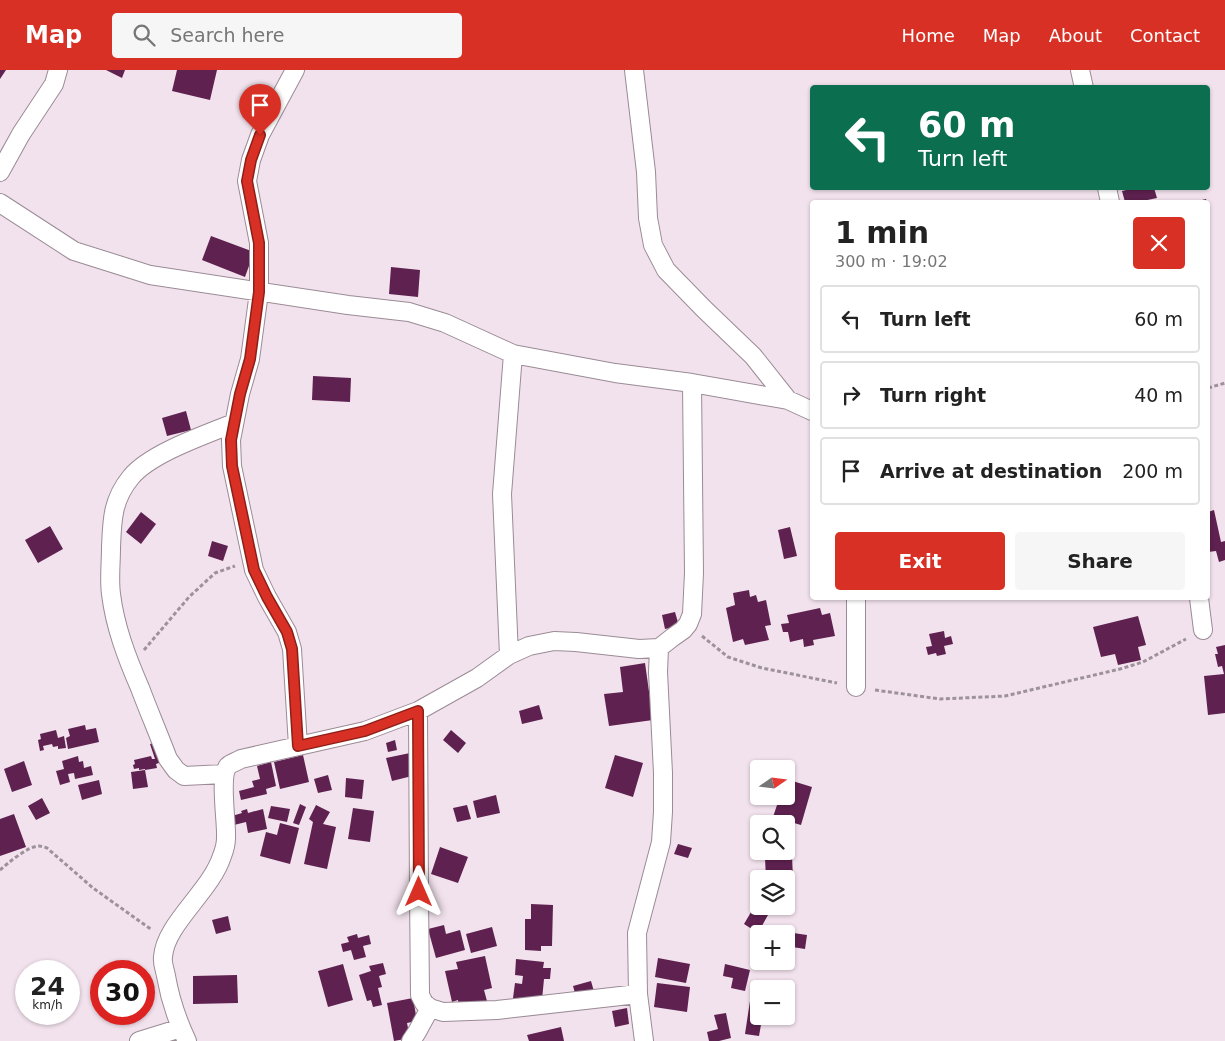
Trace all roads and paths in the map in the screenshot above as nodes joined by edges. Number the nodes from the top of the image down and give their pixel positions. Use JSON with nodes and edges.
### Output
{"nodes":[{"id":1,"x":58,"y":70,"type":"edge"},
{"id":2,"x":295,"y":70,"type":"edge"},
{"id":3,"x":634,"y":70,"type":"edge"},
{"id":4,"x":1080,"y":70,"type":"edge"},
{"id":5,"x":1083,"y":85,"type":"edge"},
{"id":6,"x":0,"y":172,"type":"edge"},
{"id":7,"x":0,"y":203,"type":"edge"},
{"id":8,"x":259,"y":292,"type":"junction"},
{"id":9,"x":513,"y":354,"type":"junction"},
{"id":10,"x":692,"y":383,"type":"junction"},
{"id":11,"x":1225,"y":384,"type":"edge"},
{"id":12,"x":1210,"y":388,"type":"edge"},
{"id":13,"x":788,"y":400,"type":"junction"},
{"id":14,"x":810,"y":410,"type":"edge"},
{"id":15,"x":234,"y":423,"type":"junction"},
{"id":16,"x":252,"y":560,"type":"junction"},
{"id":17,"x":856,"y":600,"type":"edge"},
{"id":18,"x":1199,"y":600,"type":"edge"},
{"id":19,"x":688,"y":624,"type":"junction"},
{"id":20,"x":1203,"y":630,"type":"joint"},
{"id":21,"x":659,"y":648,"type":"junction"},
{"id":22,"x":509,"y":655,"type":"junction"},
{"id":23,"x":130,"y":666,"type":"junction"},
{"id":24,"x":856,"y":687,"type":"junction"},
{"id":25,"x":418,"y":711,"type":"junction"},
{"id":26,"x":298,"y":746,"type":"junction"},
{"id":27,"x":224,"y":774,"type":"junction"},
{"id":28,"x":0,"y":870,"type":"edge"},
{"id":29,"x":166,"y":940,"type":"junction"},
{"id":30,"x":638,"y":994,"type":"junction"},
{"id":31,"x":430,"y":1008,"type":"junction"},
{"id":32,"x":184,"y":1035,"type":"edge"},
{"id":33,"x":140,"y":1041,"type":"edge"},
{"id":34,"x":411,"y":1041,"type":"edge"},
{"id":35,"x":644,"y":1041,"type":"edge"}],
"edges":[{"from":1,"to":6,"type":"street"},
{"from":2,"to":8,"type":"street"},
{"from":3,"to":13,"type":"street"},
{"from":4,"to":5,"type":"street"},
{"from":7,"to":8,"type":"street"},
{"from":8,"to":9,"type":"street"},
{"from":8,"to":15,"type":"street"},
{"from":9,"to":10,"type":"street"},
{"from":9,"to":22,"type":"street"},
{"from":10,"to":13,"type":"street"},
{"from":10,"to":19,"type":"street"},
{"from":11,"to":12,"type":"path"},
{"from":13,"to":14,"type":"street"},
{"from":15,"to":16,"type":"street"},
{"from":15,"to":23,"type":"street"},
{"from":16,"to":23,"type":"path"},
{"from":16,"to":26,"type":"street"},
{"from":17,"to":24,"type":"street"},
{"from":18,"to":20,"type":"street"},
{"from":19,"to":21,"type":"street"},
{"from":19,"to":24,"type":"path"},
{"from":20,"to":24,"type":"path"},
{"from":21,"to":22,"type":"street"},
{"from":21,"to":30,"type":"street"},
{"from":22,"to":25,"type":"street"},
{"from":23,"to":27,"type":"street"},
{"from":25,"to":26,"type":"street"},
{"from":25,"to":31,"type":"street"},
{"from":26,"to":27,"type":"street"},
{"from":27,"to":29,"type":"street"},
{"from":28,"to":29,"type":"path"},
{"from":29,"to":32,"type":"street"},
{"from":30,"to":31,"type":"street"},
{"from":30,"to":35,"type":"street"},
{"from":31,"to":34,"type":"street"},
{"from":32,"to":33,"type":"street"}]}
